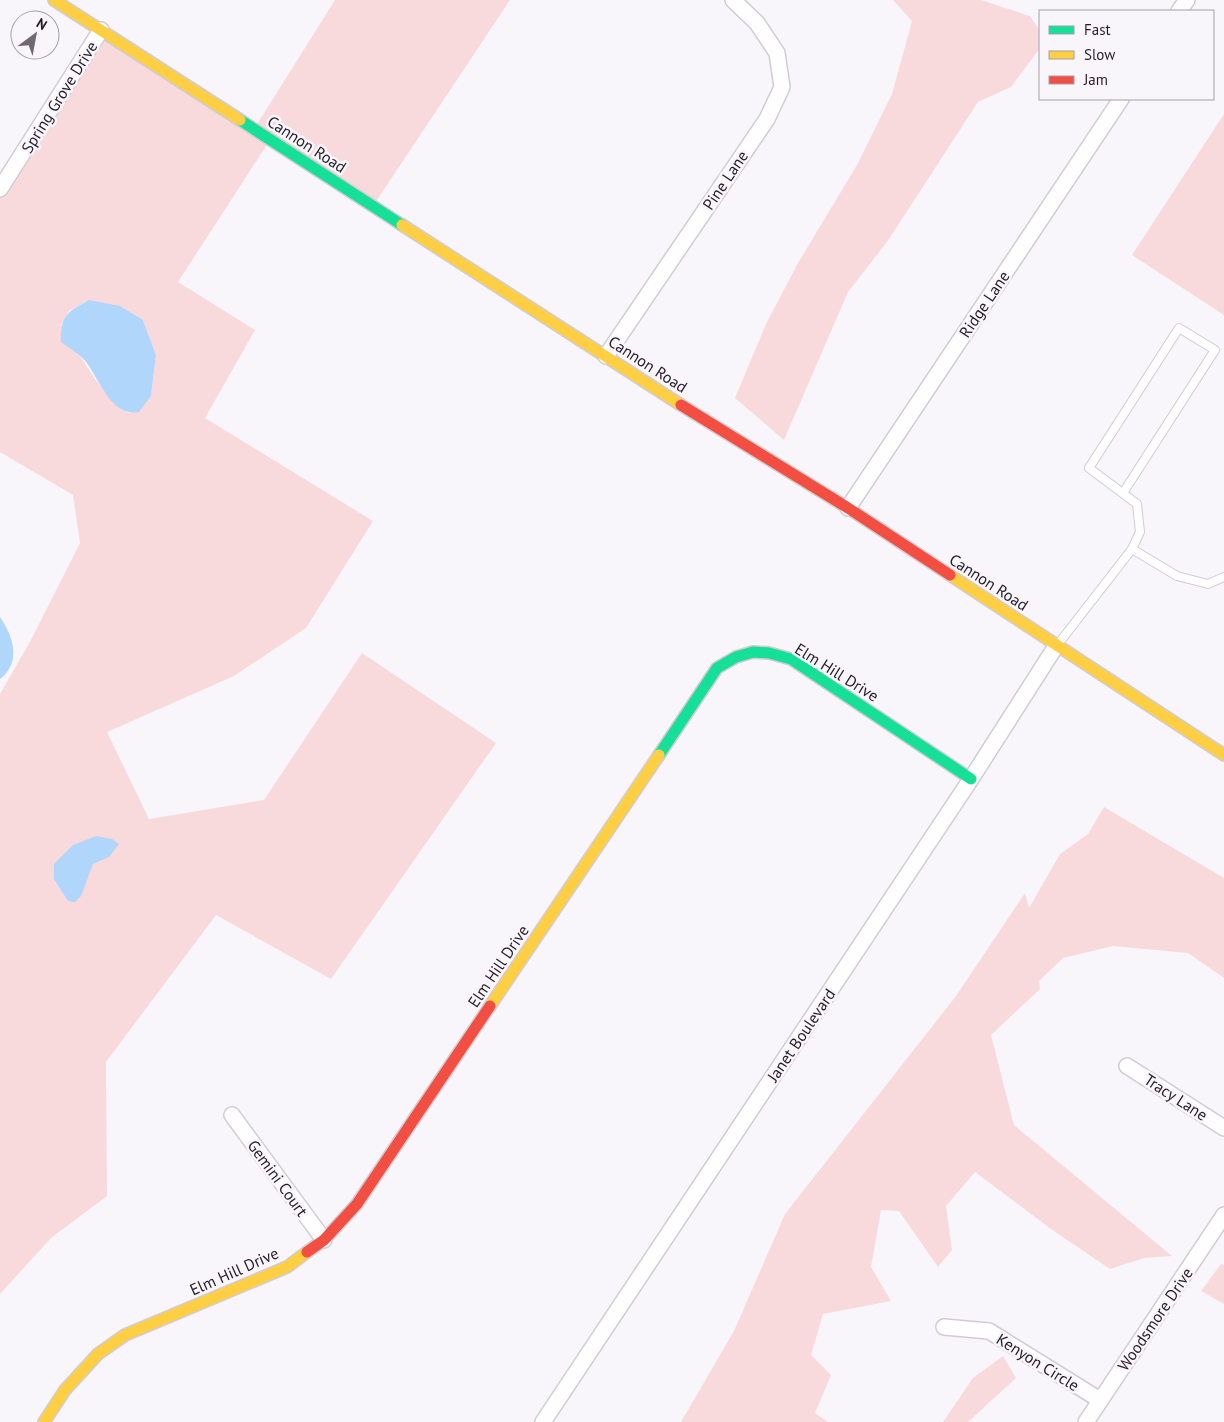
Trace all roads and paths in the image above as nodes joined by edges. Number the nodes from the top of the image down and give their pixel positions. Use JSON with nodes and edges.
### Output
{"nodes":[{"id":1,"x":54,"y":0,"type":"edge"},
{"id":2,"x":733,"y":0,"type":"edge"},
{"id":3,"x":101,"y":30,"type":"junction"},
{"id":4,"x":1120,"y":100,"type":"edge"},
{"id":5,"x":0,"y":189,"type":"edge"},
{"id":6,"x":606,"y":356,"type":"junction"},
{"id":7,"x":1123,"y":493,"type":"junction"},
{"id":8,"x":848,"y":508,"type":"junction"},
{"id":9,"x":1132,"y":549,"type":"junction"},
{"id":10,"x":1224,"y":577,"type":"edge"},
{"id":11,"x":1056,"y":646,"type":"junction"},
{"id":12,"x":1224,"y":755,"type":"edge"},
{"id":13,"x":971,"y":779,"type":"junction"},
{"id":14,"x":1127,"y":1066,"type":"dead end"},
{"id":15,"x":232,"y":1115,"type":"dead end"},
{"id":16,"x":1224,"y":1128,"type":"edge"},
{"id":17,"x":1224,"y":1215,"type":"edge"},
{"id":18,"x":324,"y":1240,"type":"junction"},
{"id":19,"x":944,"y":1327,"type":"dead end"},
{"id":20,"x":1100,"y":1400,"type":"junction"},
{"id":21,"x":44,"y":1422,"type":"edge"},
{"id":22,"x":543,"y":1422,"type":"edge"},
{"id":23,"x":1086,"y":1422,"type":"edge"}],
"edges":[{"from":1,"to":3,"type":"main road","name":"Cannon Road"},
{"from":2,"to":6,"type":"street","name":"Pine Lane"},
{"from":3,"to":5,"type":"street","name":"Spring Grove Drive"},
{"from":3,"to":6,"type":"main road","name":"Cannon Road"},
{"from":4,"to":8,"type":"street","name":"Ridge Lane"},
{"from":6,"to":8,"type":"main road","name":"Cannon Road"},
{"from":7,"to":7,"type":"lane"},
{"from":7,"to":9,"type":"lane"},
{"from":8,"to":11,"type":"main road","name":"Cannon Road"},
{"from":9,"to":10,"type":"lane"},
{"from":9,"to":11,"type":"lane"},
{"from":11,"to":12,"type":"main road","name":"Cannon Road"},
{"from":11,"to":13,"type":"street","name":"Janet Boulevard"},
{"from":13,"to":18,"type":"main road","name":"Elm Hill Drive"},
{"from":13,"to":22,"type":"street","name":"Janet Boulevard"},
{"from":14,"to":16,"type":"street","name":"Tracy Lane"},
{"from":15,"to":18,"type":"street","name":"Gemini Court"},
{"from":17,"to":20,"type":"street","name":"Woodsmore Drive"},
{"from":18,"to":21,"type":"main road","name":"Elm Hill Drive"},
{"from":19,"to":20,"type":"street","name":"Kenyon Circle"},
{"from":20,"to":23,"type":"street","name":"Woodsmore Drive"}]}
